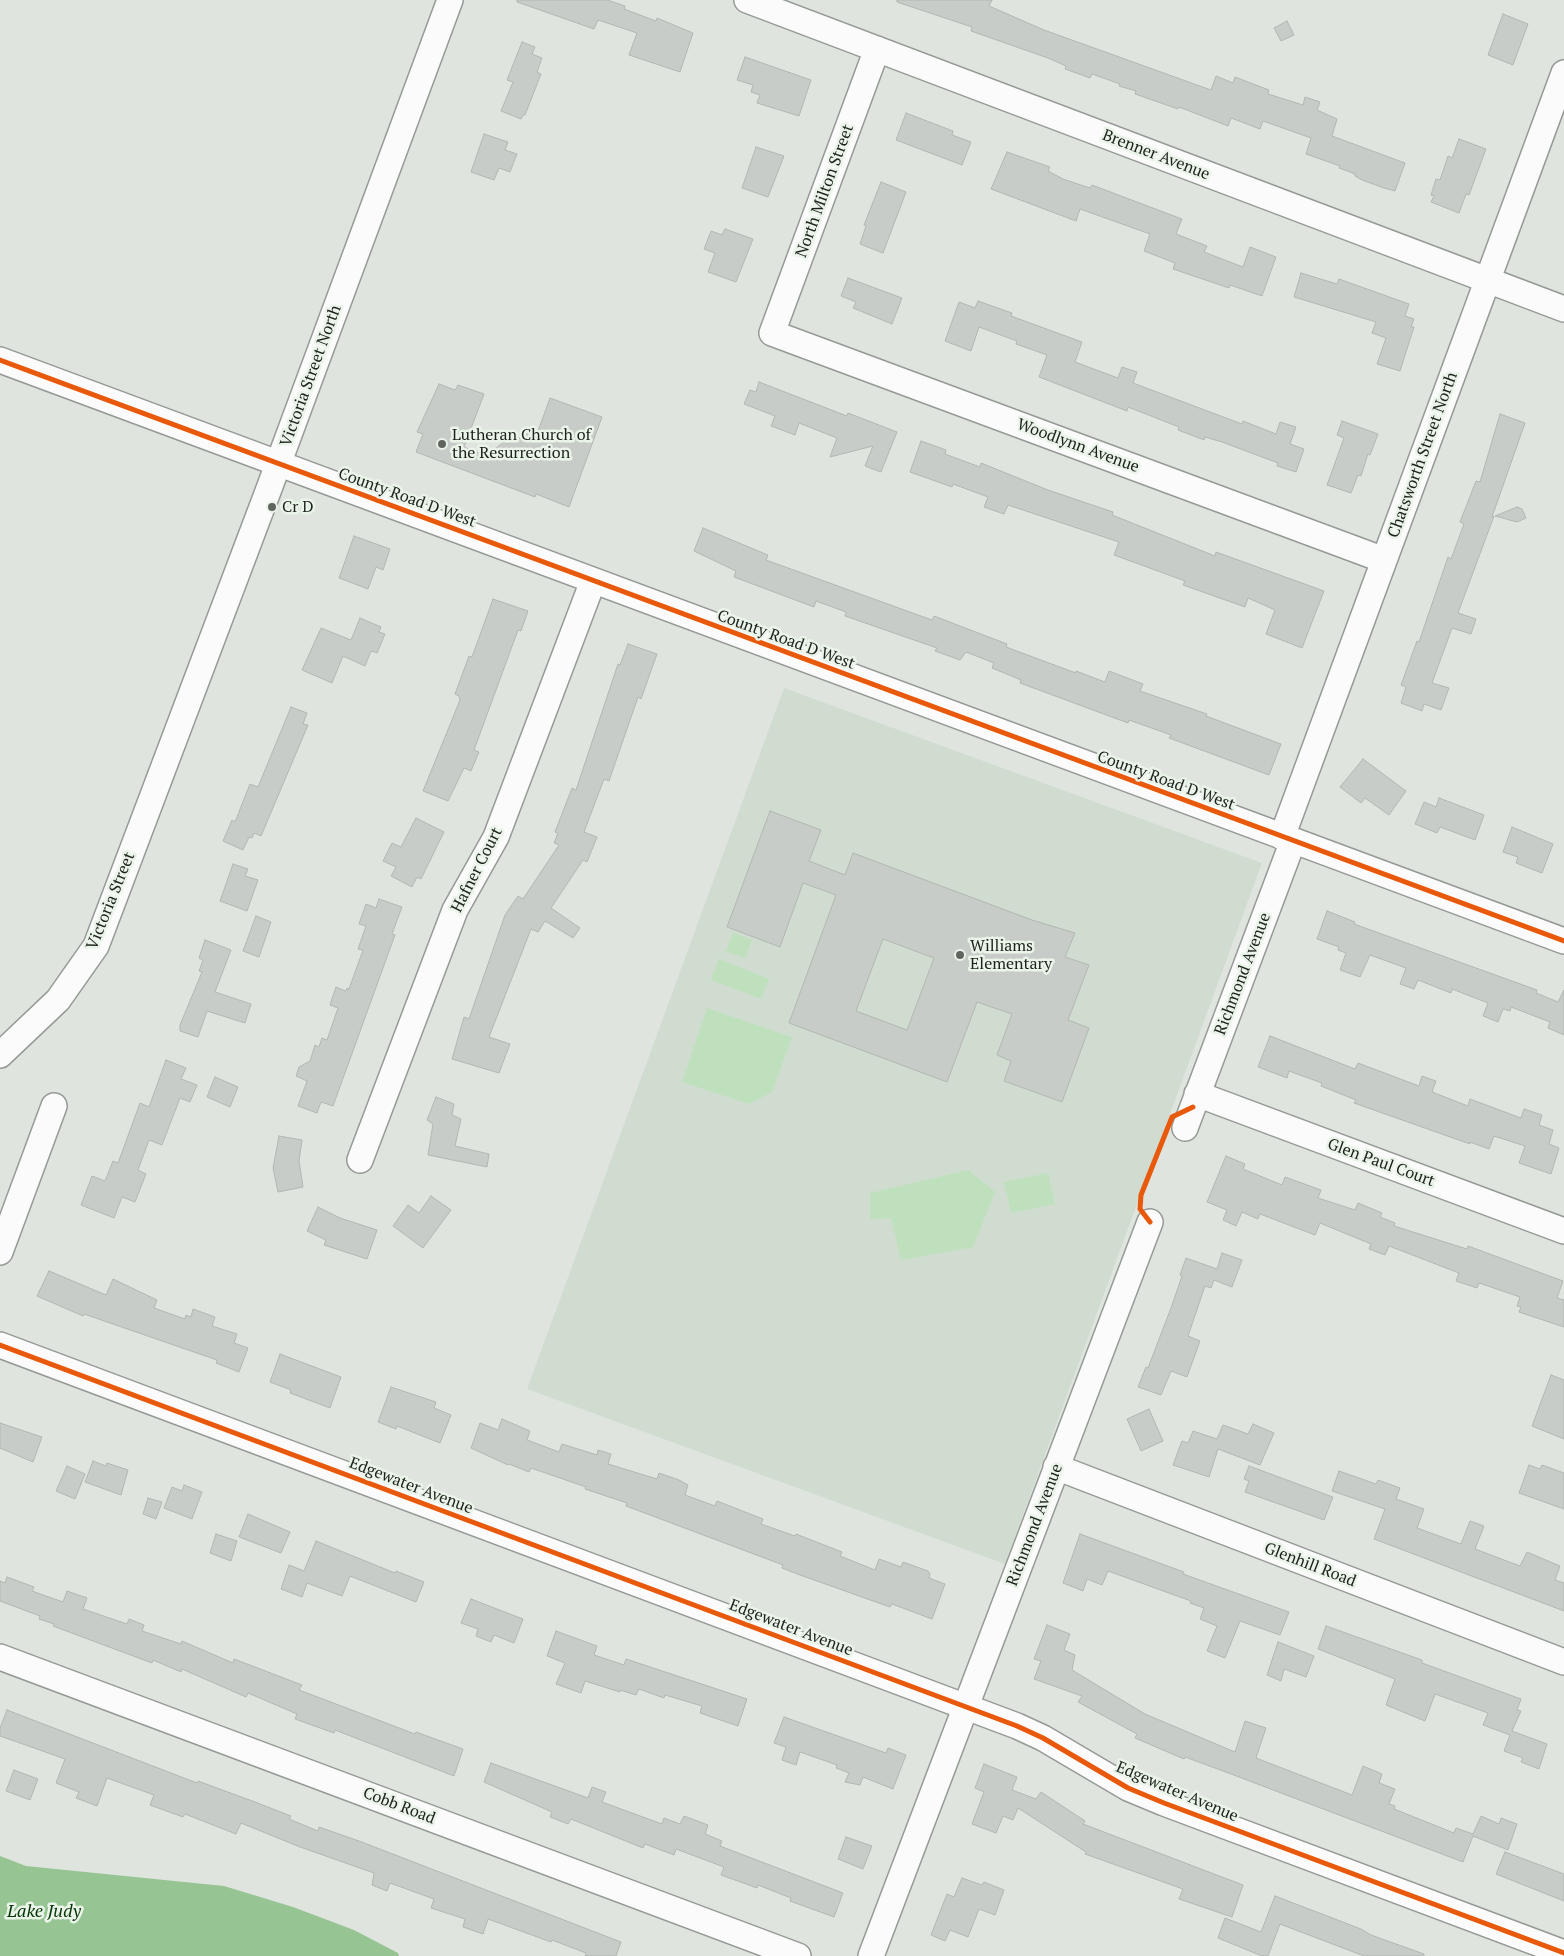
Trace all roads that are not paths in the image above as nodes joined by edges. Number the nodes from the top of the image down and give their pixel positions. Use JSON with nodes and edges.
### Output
{"nodes":[{"id":1,"x":450,"y":0,"type":"edge"},
{"id":2,"x":748,"y":0,"type":"edge"},
{"id":3,"x":877,"y":49,"type":"junction"},
{"id":4,"x":1564,"y":73,"type":"edge"},
{"id":5,"x":1488,"y":280,"type":"junction"},
{"id":6,"x":1564,"y":309,"type":"edge"},
{"id":7,"x":772,"y":332,"type":"joint"},
{"id":8,"x":0,"y":360,"type":"edge"},
{"id":9,"x":278,"y":464,"type":"junction"},
{"id":10,"x":1384,"y":560,"type":"junction"},
{"id":11,"x":593,"y":581,"type":"junction"},
{"id":12,"x":170,"y":750,"type":"joint"},
{"id":13,"x":1287,"y":839,"type":"junction"},
{"id":14,"x":1564,"y":941,"type":"edge"},
{"id":15,"x":0,"y":1055,"type":"edge"},
{"id":16,"x":1197,"y":1094,"type":"junction"},
{"id":17,"x":54,"y":1106,"type":"dead end"},
{"id":18,"x":1185,"y":1128,"type":"dead end"},
{"id":19,"x":360,"y":1160,"type":"dead end"},
{"id":20,"x":1150,"y":1222,"type":"dead end"},
{"id":21,"x":1564,"y":1231,"type":"edge"},
{"id":22,"x":0,"y":1252,"type":"edge"},
{"id":23,"x":0,"y":1345,"type":"edge"},
{"id":24,"x":1056,"y":1468,"type":"junction"},
{"id":25,"x":0,"y":1657,"type":"edge"},
{"id":26,"x":1564,"y":1662,"type":"edge"},
{"id":27,"x":966,"y":1707,"type":"junction"},
{"id":28,"x":1564,"y":1953,"type":"edge"},
{"id":29,"x":798,"y":1956,"type":"edge"},
{"id":30,"x":871,"y":1956,"type":"edge"}],
"edges":[{"from":1,"to":9,"type":"street","name":"Victoria Street North"},
{"from":2,"to":3,"type":"street","name":"Brenner Avenue"},
{"from":3,"to":5,"type":"street","name":"Brenner Avenue"},
{"from":3,"to":7,"type":"street","name":"North Milton Street"},
{"from":4,"to":5,"type":"street","name":"Chatsworth Street North"},
{"from":5,"to":6,"type":"street","name":"Brenner Avenue"},
{"from":5,"to":10,"type":"street","name":"Chatsworth Street North"},
{"from":7,"to":10,"type":"street","name":"Woodlynn Avenue"},
{"from":8,"to":9,"type":"street","name":"County Road D West"},
{"from":9,"to":11,"type":"street","name":"County Road D West"},
{"from":9,"to":12,"type":"street","name":"Victoria Street North"},
{"from":10,"to":13,"type":"street","name":"Chatsworth Street North"},
{"from":11,"to":13,"type":"street","name":"County Road D West"},
{"from":11,"to":19,"type":"street","name":"Hafner Court"},
{"from":12,"to":15,"type":"street","name":"Victoria Street"},
{"from":13,"to":14,"type":"street","name":"County Road D West"},
{"from":13,"to":16,"type":"street","name":"Richmond Avenue"},
{"from":16,"to":18,"type":"street","name":"Richmond Avenue"},
{"from":16,"to":21,"type":"street","name":"Glen Paul Court"},
{"from":17,"to":22,"type":"street"},
{"from":20,"to":24,"type":"street","name":"Richmond Avenue"},
{"from":23,"to":27,"type":"street","name":"Edgewater Avenue"},
{"from":24,"to":26,"type":"street","name":"Glenhill Road"},
{"from":24,"to":27,"type":"street","name":"Richmond Avenue"},
{"from":25,"to":29,"type":"street","name":"Cobb Road"},
{"from":27,"to":28,"type":"street","name":"Edgewater Avenue"},
{"from":27,"to":30,"type":"street","name":"Richmond Avenue"}]}
